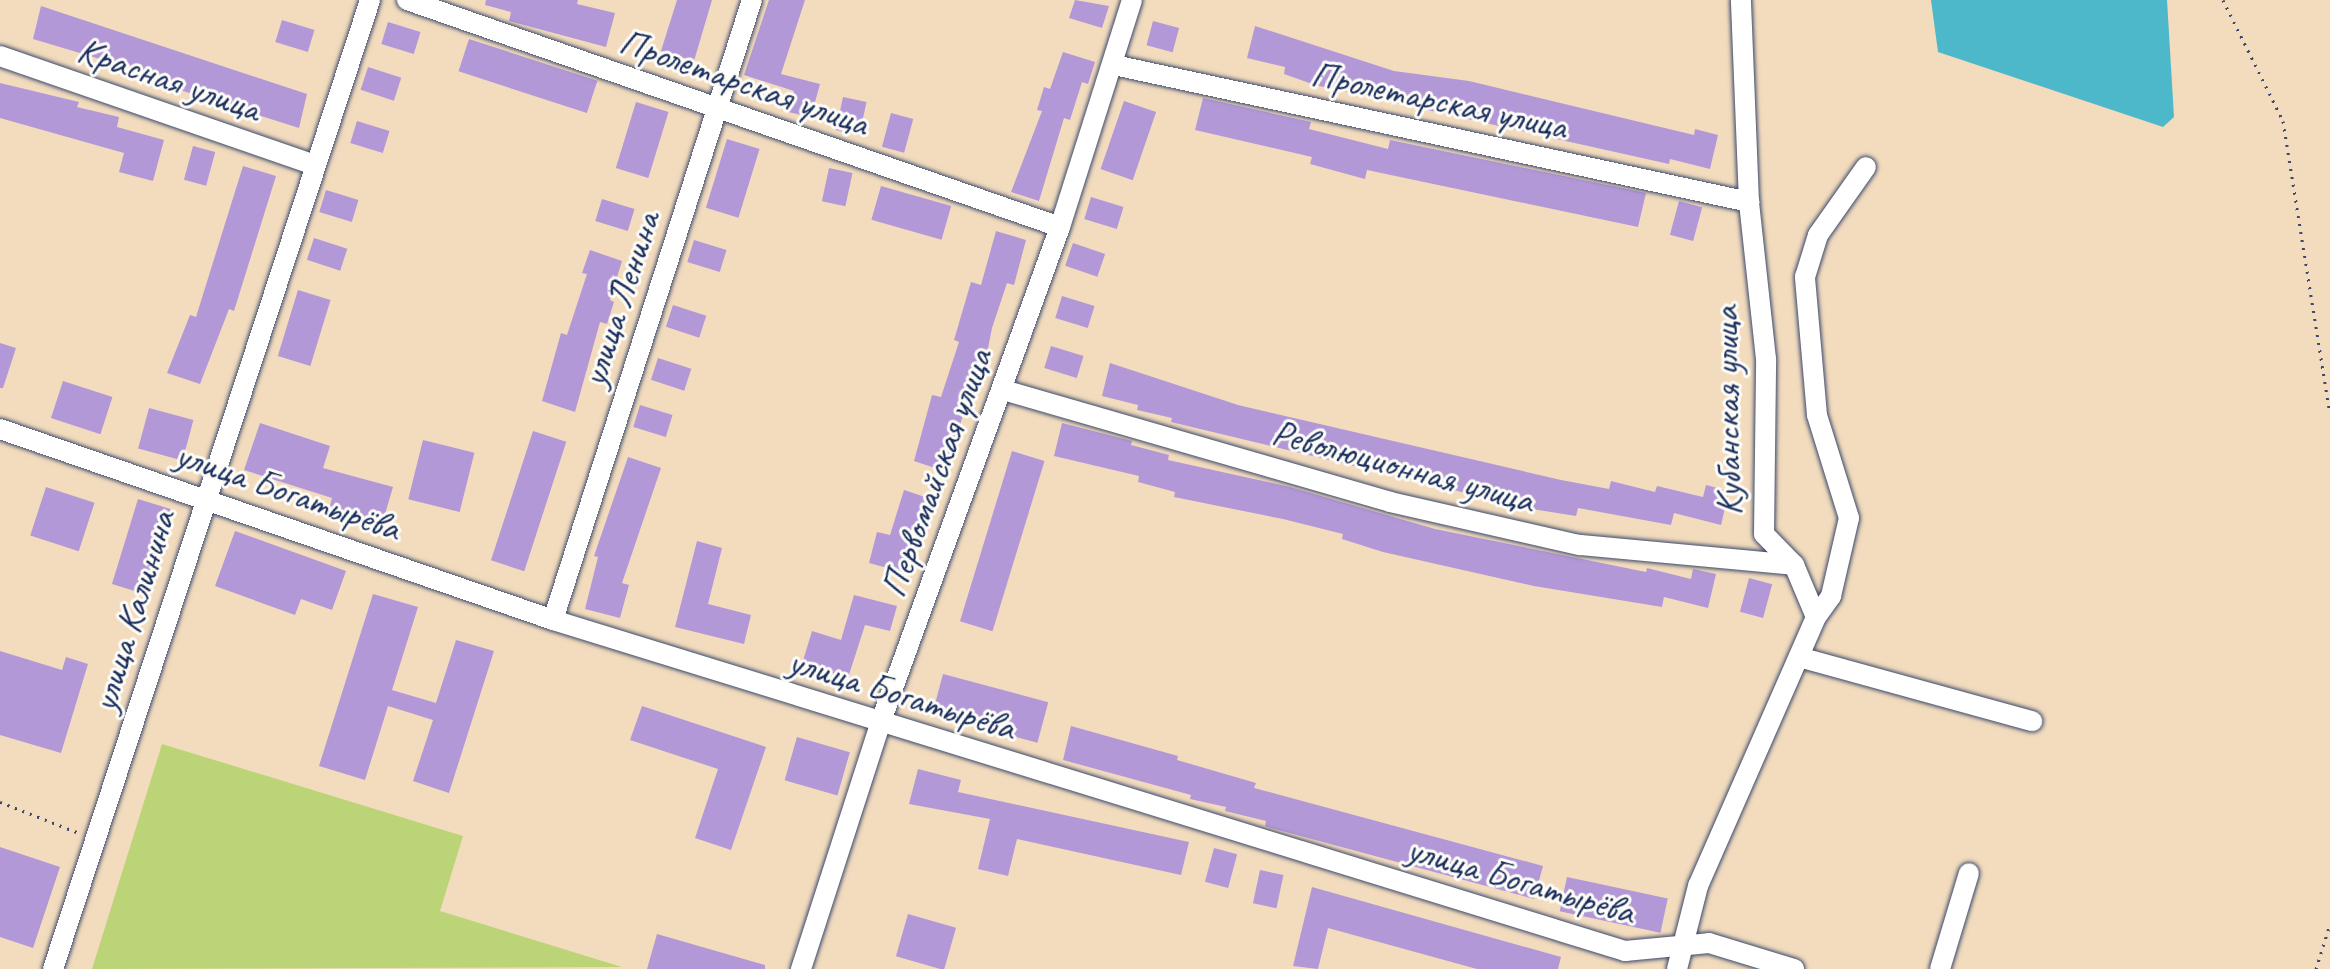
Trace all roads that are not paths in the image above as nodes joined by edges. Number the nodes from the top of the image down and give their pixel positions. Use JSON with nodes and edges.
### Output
{"nodes":[{"id":1,"x":370,"y":0,"type":"edge"},
{"id":2,"x":407,"y":0,"type":"edge"},
{"id":3,"x":752,"y":0,"type":"edge"},
{"id":4,"x":1132,"y":0,"type":"edge"},
{"id":5,"x":1741,"y":0,"type":"edge"},
{"id":6,"x":0,"y":56,"type":"edge"},
{"id":7,"x":1114,"y":65,"type":"junction"},
{"id":8,"x":716,"y":110,"type":"junction"},
{"id":9,"x":315,"y":165,"type":"junction"},
{"id":10,"x":1866,"y":167,"type":"dead end"},
{"id":11,"x":1749,"y":202,"type":"junction"},
{"id":12,"x":1060,"y":227,"type":"junction"},
{"id":13,"x":1003,"y":390,"type":"junction"},
{"id":14,"x":0,"y":429,"type":"edge"},
{"id":15,"x":204,"y":497,"type":"junction"},
{"id":16,"x":1794,"y":565,"type":"junction"},
{"id":17,"x":1816,"y":617,"type":"junction"},
{"id":18,"x":553,"y":620,"type":"junction"},
{"id":19,"x":1799,"y":657,"type":"junction"},
{"id":20,"x":2032,"y":721,"type":"dead end"},
{"id":21,"x":880,"y":724,"type":"junction"},
{"id":22,"x":1969,"y":873,"type":"dead end"},
{"id":23,"x":1680,"y":959,"type":"edge"},
{"id":24,"x":53,"y":969,"type":"edge"},
{"id":25,"x":801,"y":969,"type":"edge"},
{"id":26,"x":1794,"y":969,"type":"edge"},
{"id":27,"x":1940,"y":969,"type":"edge"}],
"edges":[{"from":1,"to":9,"type":"street","name":"улица Калинина"},
{"from":2,"to":8,"type":"street","name":"Пролетарская улица"},
{"from":3,"to":8,"type":"street","name":"улица Ленина"},
{"from":4,"to":7,"type":"street","name":"Первомайская улица"},
{"from":5,"to":11,"type":"street","name":"Кубанская улица"},
{"from":6,"to":9,"type":"street","name":"Красная улица"},
{"from":7,"to":11,"type":"street","name":"Пролетарская улица"},
{"from":7,"to":12,"type":"street","name":"Первомайская улица"},
{"from":8,"to":12,"type":"street","name":"Пролетарская улица"},
{"from":8,"to":18,"type":"street","name":"улица Ленина"},
{"from":9,"to":15,"type":"street","name":"улица Калинина"},
{"from":10,"to":17,"type":"street"},
{"from":11,"to":16,"type":"street","name":"Кубанская улица"},
{"from":12,"to":13,"type":"street","name":"Первомайская улица"},
{"from":13,"to":16,"type":"street","name":"Революционная улица"},
{"from":13,"to":21,"type":"street","name":"Первомайская улица"},
{"from":14,"to":15,"type":"street","name":"улица Богатырёва"},
{"from":15,"to":18,"type":"street","name":"улица Богатырёва"},
{"from":15,"to":24,"type":"street","name":"улица Калинина"},
{"from":16,"to":17,"type":"street","name":"Кубанская улица"},
{"from":17,"to":19,"type":"street"},
{"from":18,"to":21,"type":"street","name":"улица Богатырёва"},
{"from":19,"to":20,"type":"street"},
{"from":19,"to":23,"type":"street"},
{"from":21,"to":23,"type":"street","name":"улица Богатырёва"},
{"from":21,"to":25,"type":"street","name":"Первомайская улица"},
{"from":22,"to":27,"type":"street"},
{"from":23,"to":26,"type":"street","name":"улица Богатырёва"}]}
